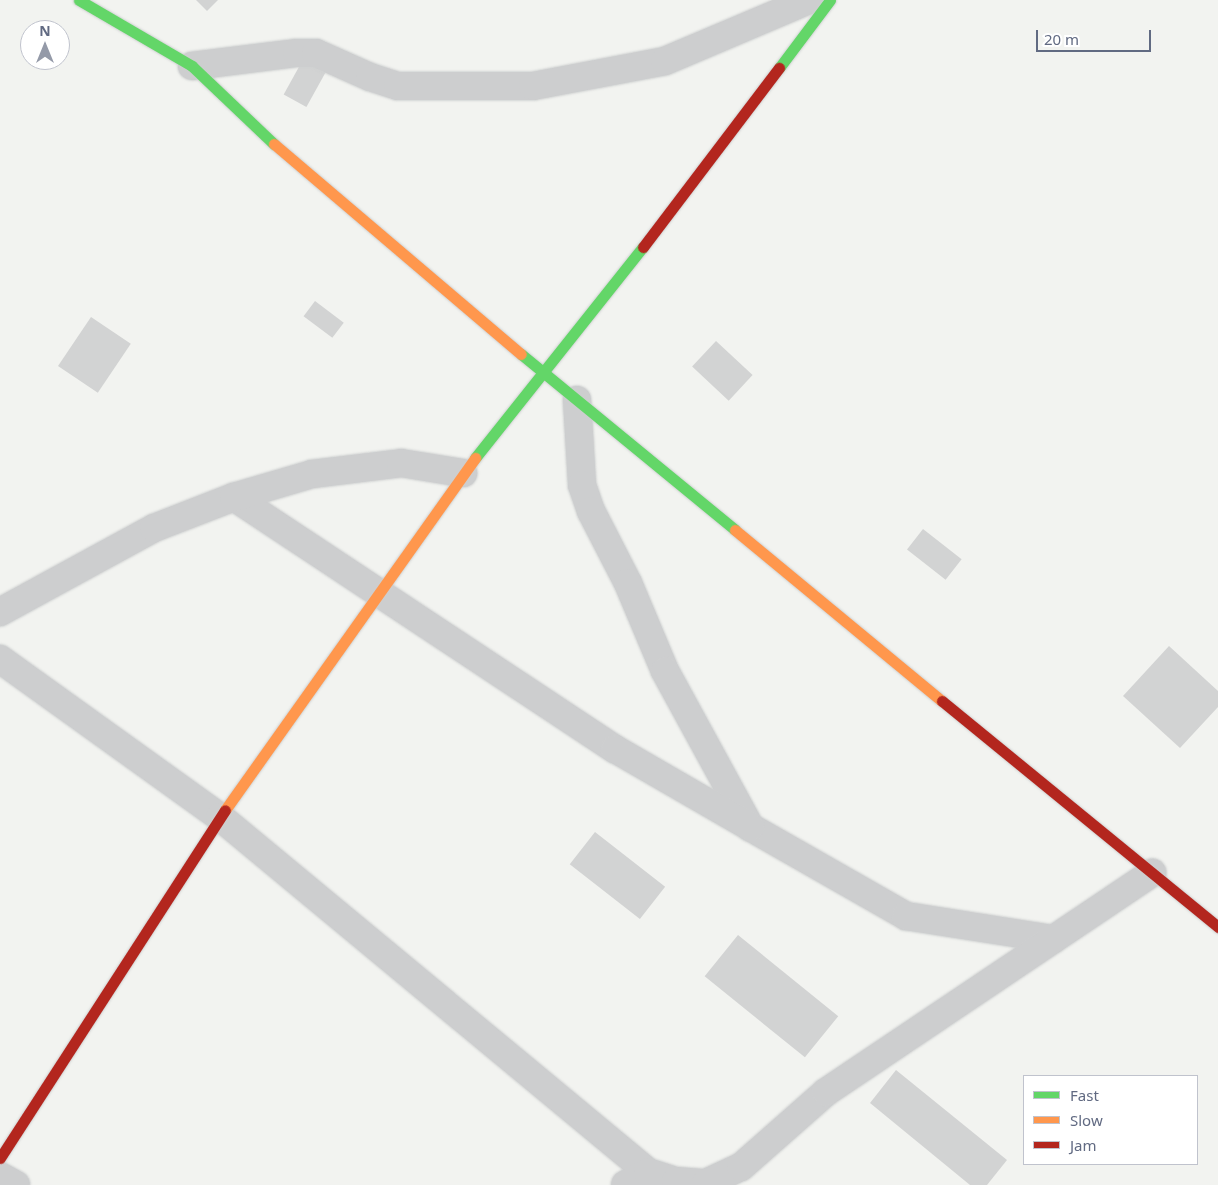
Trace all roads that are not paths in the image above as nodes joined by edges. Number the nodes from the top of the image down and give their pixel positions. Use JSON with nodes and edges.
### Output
{"nodes":[{"id":1,"x":80,"y":0,"type":"edge"},
{"id":2,"x":809,"y":0,"type":"edge"},
{"id":3,"x":830,"y":0,"type":"edge"},
{"id":4,"x":192,"y":66,"type":"junction"},
{"id":5,"x":544,"y":373,"type":"junction"},
{"id":6,"x":577,"y":400,"type":"junction"},
{"id":7,"x":463,"y":473,"type":"junction"},
{"id":8,"x":234,"y":497,"type":"junction"},
{"id":9,"x":380,"y":594,"type":"junction"},
{"id":10,"x":0,"y":612,"type":"edge"},
{"id":11,"x":0,"y":660,"type":"edge"},
{"id":12,"x":220,"y":817,"type":"junction"},
{"id":13,"x":750,"y":827,"type":"junction"},
{"id":14,"x":1152,"y":873,"type":"junction"},
{"id":15,"x":1218,"y":927,"type":"edge"},
{"id":16,"x":1053,"y":939,"type":"junction"},
{"id":17,"x":0,"y":1158,"type":"edge"},
{"id":18,"x":0,"y":1176,"type":"edge"},
{"id":19,"x":636,"y":1178,"type":"edge"},
{"id":20,"x":16,"y":1185,"type":"edge"}],
"edges":[{"from":1,"to":4,"type":"street"},
{"from":2,"to":4,"type":"street"},
{"from":3,"to":5,"type":"street"},
{"from":4,"to":5,"type":"street"},
{"from":5,"to":6,"type":"street"},
{"from":5,"to":7,"type":"street"},
{"from":6,"to":13,"type":"street"},
{"from":6,"to":14,"type":"street"},
{"from":7,"to":8,"type":"street"},
{"from":7,"to":9,"type":"street"},
{"from":8,"to":9,"type":"street"},
{"from":8,"to":10,"type":"street"},
{"from":9,"to":12,"type":"street"},
{"from":9,"to":13,"type":"street"},
{"from":11,"to":12,"type":"street"},
{"from":12,"to":17,"type":"street"},
{"from":12,"to":19,"type":"street"},
{"from":13,"to":16,"type":"street"},
{"from":14,"to":15,"type":"street"},
{"from":14,"to":16,"type":"street"},
{"from":16,"to":19,"type":"street"},
{"from":18,"to":20,"type":"street"}]}
